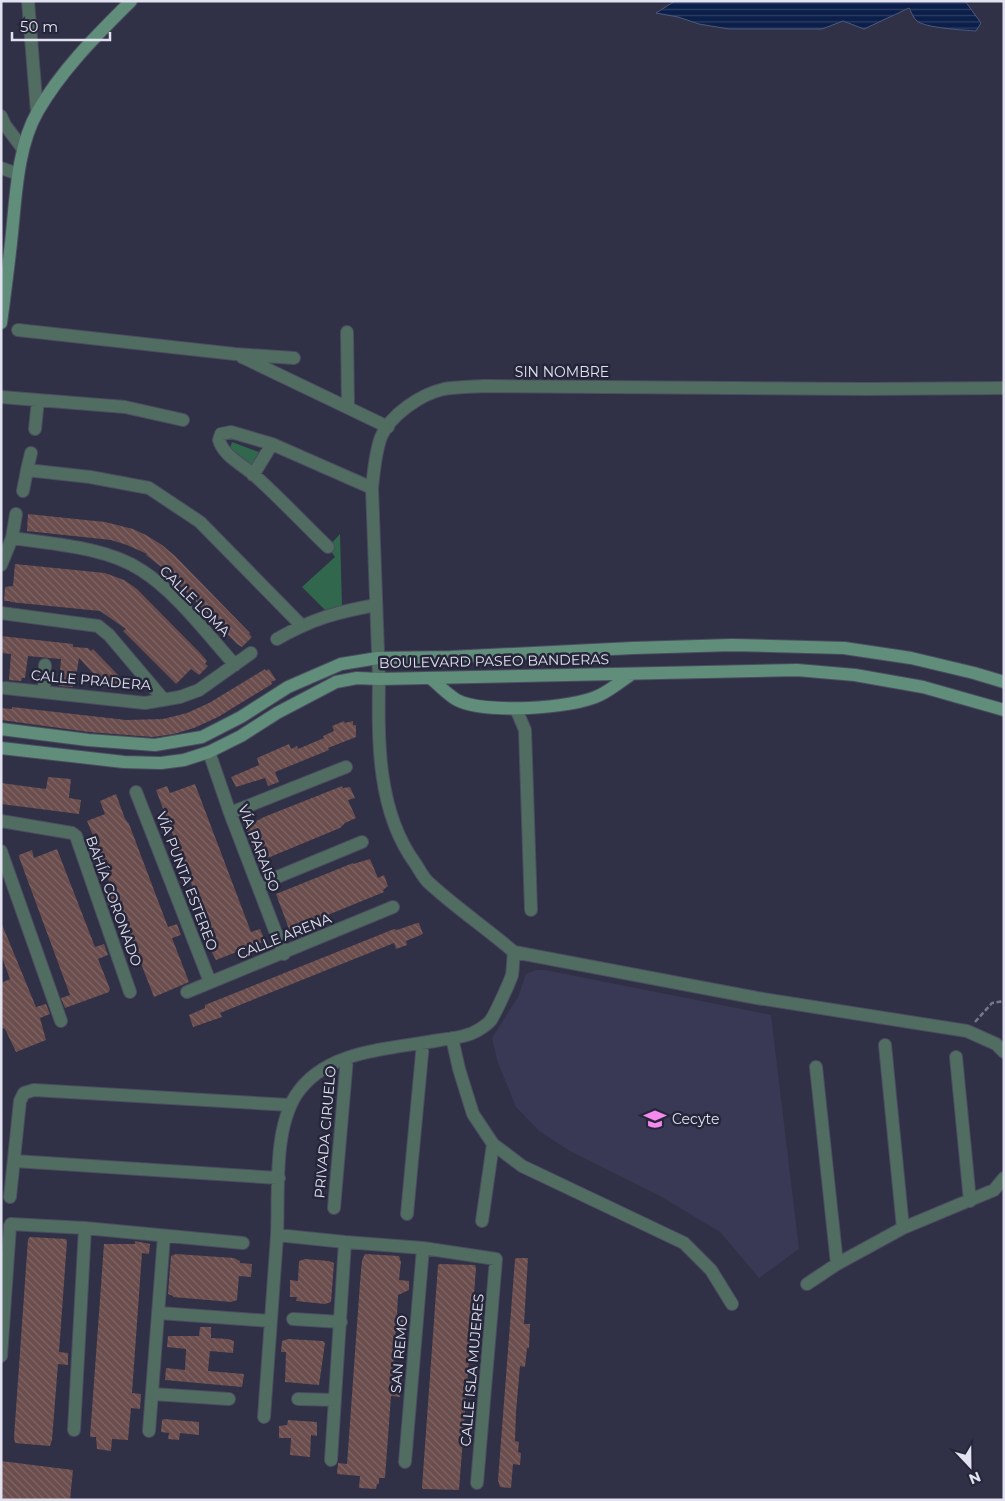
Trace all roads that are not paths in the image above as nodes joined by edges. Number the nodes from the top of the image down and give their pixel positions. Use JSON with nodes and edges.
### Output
{"nodes":[{"id":1,"x":28,"y":1,"type":"edge"},
{"id":2,"x":131,"y":1,"type":"edge"},
{"id":3,"x":37,"y":112,"type":"junction"},
{"id":4,"x":1,"y":116,"type":"edge"},
{"id":5,"x":23,"y":149,"type":"junction"},
{"id":6,"x":1,"y":168,"type":"edge"},
{"id":7,"x":18,"y":174,"type":"junction"},
{"id":8,"x":5,"y":270,"type":"edge"},
{"id":9,"x":1,"y":323,"type":"edge"},
{"id":10,"x":18,"y":330,"type":"dead end"},
{"id":11,"x":347,"y":332,"type":"dead end"},
{"id":12,"x":235,"y":354,"type":"junction"},
{"id":13,"x":294,"y":358,"type":"dead end"},
{"id":14,"x":1004,"y":388,"type":"edge"},
{"id":15,"x":1,"y":397,"type":"edge"},
{"id":16,"x":38,"y":400,"type":"junction"},
{"id":17,"x":348,"y":408,"type":"junction"},
{"id":18,"x":183,"y":420,"type":"dead end"},
{"id":19,"x":388,"y":427,"type":"junction"},
{"id":20,"x":35,"y":428,"type":"dead end"},
{"id":21,"x":272,"y":444,"type":"junction"},
{"id":22,"x":31,"y":453,"type":"dead end"},
{"id":23,"x":27,"y":470,"type":"junction"},
{"id":24,"x":253,"y":474,"type":"junction"},
{"id":25,"x":372,"y":488,"type":"junction"},
{"id":26,"x":23,"y":491,"type":"dead end"},
{"id":27,"x":16,"y":514,"type":"dead end"},
{"id":28,"x":12,"y":538,"type":"junction"},
{"id":29,"x":328,"y":546,"type":"dead end"},
{"id":30,"x":1,"y":566,"type":"edge"},
{"id":31,"x":376,"y":605,"type":"junction"},
{"id":32,"x":1,"y":613,"type":"edge"},
{"id":33,"x":301,"y":625,"type":"junction"},
{"id":34,"x":277,"y":639,"type":"dead end"},
{"id":35,"x":251,"y":654,"type":"dead end"},
{"id":36,"x":378,"y":658,"type":"junction"},
{"id":37,"x":45,"y":665,"type":"dead end"},
{"id":38,"x":235,"y":665,"type":"junction"},
{"id":39,"x":632,"y":674,"type":"junction"},
{"id":40,"x":430,"y":678,"type":"junction"},
{"id":41,"x":379,"y":679,"type":"junction"},
{"id":42,"x":1004,"y":682,"type":"edge"},
{"id":43,"x":5,"y":688,"type":"dead end"},
{"id":44,"x":44,"y":692,"type":"junction"},
{"id":45,"x":164,"y":700,"type":"junction"},
{"id":46,"x":537,"y":707,"type":"junction"},
{"id":47,"x":516,"y":708,"type":"junction"},
{"id":48,"x":1004,"y":710,"type":"edge"},
{"id":49,"x":1,"y":729,"type":"edge"},
{"id":50,"x":525,"y":730,"type":"junction"},
{"id":51,"x":1,"y":748,"type":"edge"},
{"id":52,"x":209,"y":752,"type":"junction"},
{"id":53,"x":346,"y":767,"type":"dead end"},
{"id":54,"x":136,"y":792,"type":"dead end"},
{"id":55,"x":230,"y":813,"type":"junction"},
{"id":56,"x":1,"y":821,"type":"edge"},
{"id":57,"x":362,"y":842,"type":"dead end"},
{"id":58,"x":1,"y":851,"type":"edge"},
{"id":59,"x":258,"y":885,"type":"junction"},
{"id":60,"x":393,"y":908,"type":"dead end"},
{"id":61,"x":531,"y":910,"type":"dead end"},
{"id":62,"x":514,"y":952,"type":"junction"},
{"id":63,"x":284,"y":954,"type":"junction"},
{"id":64,"x":210,"y":982,"type":"junction"},
{"id":65,"x":130,"y":992,"type":"dead end"},
{"id":66,"x":187,"y":992,"type":"dead end"},
{"id":67,"x":61,"y":1021,"type":"dead end"},
{"id":68,"x":452,"y":1038,"type":"junction"},
{"id":69,"x":423,"y":1043,"type":"junction"},
{"id":70,"x":886,"y":1045,"type":"dead end"},
{"id":71,"x":1004,"y":1052,"type":"edge"},
{"id":72,"x":956,"y":1057,"type":"dead end"},
{"id":73,"x":347,"y":1058,"type":"junction"},
{"id":74,"x":816,"y":1067,"type":"dead end"},
{"id":75,"x":290,"y":1105,"type":"junction"},
{"id":76,"x":493,"y":1144,"type":"junction"},
{"id":77,"x":14,"y":1161,"type":"junction"},
{"id":78,"x":279,"y":1178,"type":"junction"},
{"id":79,"x":1004,"y":1178,"type":"edge"},
{"id":80,"x":10,"y":1197,"type":"dead end"},
{"id":81,"x":970,"y":1200,"type":"junction"},
{"id":82,"x":334,"y":1208,"type":"dead end"},
{"id":83,"x":407,"y":1214,"type":"dead end"},
{"id":84,"x":482,"y":1221,"type":"dead end"},
{"id":85,"x":85,"y":1228,"type":"junction"},
{"id":86,"x":903,"y":1228,"type":"junction"},
{"id":87,"x":277,"y":1235,"type":"junction"},
{"id":88,"x":164,"y":1236,"type":"junction"},
{"id":89,"x":345,"y":1242,"type":"junction"},
{"id":90,"x":243,"y":1243,"type":"dead end"},
{"id":91,"x":424,"y":1248,"type":"junction"},
{"id":92,"x":837,"y":1264,"type":"junction"},
{"id":93,"x":807,"y":1284,"type":"dead end"},
{"id":94,"x":732,"y":1304,"type":"dead end"},
{"id":95,"x":159,"y":1312,"type":"junction"},
{"id":96,"x":293,"y":1319,"type":"dead end"},
{"id":97,"x":270,"y":1321,"type":"junction"},
{"id":98,"x":341,"y":1322,"type":"junction"},
{"id":99,"x":1,"y":1356,"type":"edge"},
{"id":100,"x":152,"y":1394,"type":"junction"},
{"id":101,"x":229,"y":1399,"type":"dead end"},
{"id":102,"x":298,"y":1400,"type":"dead end"},
{"id":103,"x":335,"y":1400,"type":"junction"},
{"id":104,"x":264,"y":1417,"type":"dead end"},
{"id":105,"x":74,"y":1430,"type":"dead end"},
{"id":106,"x":149,"y":1432,"type":"dead end"},
{"id":107,"x":331,"y":1460,"type":"dead end"},
{"id":108,"x":405,"y":1462,"type":"dead end"},
{"id":109,"x":477,"y":1483,"type":"dead end"}],
"edges":[{"from":1,"to":3,"type":"street"},
{"from":2,"to":3,"type":"main road"},
{"from":3,"to":5,"type":"main road"},
{"from":4,"to":5,"type":"street"},
{"from":5,"to":7,"type":"main road"},
{"from":6,"to":7,"type":"street"},
{"from":7,"to":8,"type":"main road"},
{"from":8,"to":9,"type":"main road"},
{"from":10,"to":12,"type":"street"},
{"from":11,"to":17,"type":"street"},
{"from":12,"to":13,"type":"street"},
{"from":12,"to":17,"type":"street"},
{"from":14,"to":19,"type":"street","name":"SIN NOMBRE"},
{"from":15,"to":16,"type":"street"},
{"from":16,"to":18,"type":"street"},
{"from":16,"to":20,"type":"street"},
{"from":17,"to":19,"type":"street"},
{"from":19,"to":25,"type":"street","name":"SIN NOMBRE"},
{"from":21,"to":24,"type":"street"},
{"from":21,"to":24,"type":"street"},
{"from":21,"to":25,"type":"street"},
{"from":22,"to":23,"type":"street"},
{"from":23,"to":26,"type":"street"},
{"from":23,"to":33,"type":"street"},
{"from":24,"to":29,"type":"street"},
{"from":25,"to":31,"type":"street","name":"SIN NOMBRE"},
{"from":27,"to":28,"type":"street"},
{"from":28,"to":30,"type":"street"},
{"from":28,"to":38,"type":"street","name":"CALLE LOMA"},
{"from":31,"to":33,"type":"street"},
{"from":31,"to":36,"type":"street","name":"SIN NOMBRE"},
{"from":32,"to":45,"type":"street"},
{"from":33,"to":34,"type":"street"},
{"from":35,"to":38,"type":"street","name":"CALLE PRADERA"},
{"from":36,"to":41,"type":"street","name":"SIN NOMBRE"},
{"from":36,"to":42,"type":"main road","name":"BOULEVARD PASEO BANDERAS"},
{"from":36,"to":49,"type":"main road","name":"BOULEVARD PASEO BANDERAS"},
{"from":37,"to":44,"type":"street"},
{"from":38,"to":45,"type":"street","name":"CALLE PRADERA"},
{"from":39,"to":40,"type":"main road","name":"BOULEVARD PASEO BANDERAS"},
{"from":39,"to":46,"type":"main road"},
{"from":39,"to":48,"type":"main road","name":"BOULEVARD PASEO BANDERAS"},
{"from":40,"to":41,"type":"main road","name":"BOULEVARD PASEO BANDERAS"},
{"from":40,"to":47,"type":"main road"},
{"from":41,"to":52,"type":"main road","name":"BOULEVARD PASEO BANDERAS"},
{"from":41,"to":62,"type":"street","name":"SIN NOMBRE"},
{"from":43,"to":44,"type":"street","name":"CALLE PRADERA"},
{"from":44,"to":45,"type":"street","name":"CALLE PRADERA"},
{"from":46,"to":47,"type":"main road"},
{"from":46,"to":50,"type":"street"},
{"from":47,"to":50,"type":"street"},
{"from":50,"to":61,"type":"street"},
{"from":51,"to":52,"type":"main road","name":"BOULEVARD PASEO BANDERAS"},
{"from":52,"to":55,"type":"street","name":"VÍA PARAISO"},
{"from":53,"to":55,"type":"street"},
{"from":54,"to":64,"type":"street","name":"VÍA PUNTA ESTEREO"},
{"from":55,"to":59,"type":"street","name":"VÍA PARAISO"},
{"from":56,"to":65,"type":"street","name":"BAHÍA CORONADO"},
{"from":57,"to":59,"type":"street"},
{"from":58,"to":67,"type":"street"},
{"from":59,"to":63,"type":"street","name":"VÍA PARAISO"},
{"from":60,"to":63,"type":"street","name":"CALLE ARENA"},
{"from":62,"to":68,"type":"street"},
{"from":62,"to":71,"type":"street"},
{"from":63,"to":64,"type":"street","name":"CALLE ARENA"},
{"from":64,"to":66,"type":"street","name":"CALLE ARENA"},
{"from":68,"to":69,"type":"street"},
{"from":68,"to":76,"type":"street"},
{"from":69,"to":73,"type":"street"},
{"from":69,"to":83,"type":"street"},
{"from":70,"to":86,"type":"street"},
{"from":72,"to":81,"type":"street"},
{"from":73,"to":75,"type":"street"},
{"from":73,"to":82,"type":"street","name":"PRIVADA CIRUELO"},
{"from":74,"to":92,"type":"street"},
{"from":75,"to":77,"type":"street"},
{"from":75,"to":78,"type":"street"},
{"from":76,"to":84,"type":"street"},
{"from":76,"to":94,"type":"street"},
{"from":77,"to":78,"type":"street"},
{"from":77,"to":80,"type":"street"},
{"from":78,"to":87,"type":"street"},
{"from":79,"to":81,"type":"street"},
{"from":81,"to":86,"type":"street"},
{"from":85,"to":88,"type":"street"},
{"from":85,"to":99,"type":"street"},
{"from":85,"to":105,"type":"street"},
{"from":86,"to":92,"type":"street"},
{"from":87,"to":89,"type":"street"},
{"from":87,"to":97,"type":"street"},
{"from":88,"to":90,"type":"street"},
{"from":88,"to":95,"type":"street"},
{"from":89,"to":91,"type":"street"},
{"from":89,"to":98,"type":"street"},
{"from":91,"to":108,"type":"street","name":"SAN REMO"},
{"from":91,"to":109,"type":"street","name":"CALLE ISLA MUJERES"},
{"from":92,"to":93,"type":"street"},
{"from":95,"to":97,"type":"street"},
{"from":95,"to":100,"type":"street"},
{"from":96,"to":98,"type":"street"},
{"from":97,"to":104,"type":"street"},
{"from":98,"to":103,"type":"street"},
{"from":100,"to":101,"type":"street"},
{"from":100,"to":106,"type":"street"},
{"from":102,"to":103,"type":"street"},
{"from":103,"to":107,"type":"street"}]}
